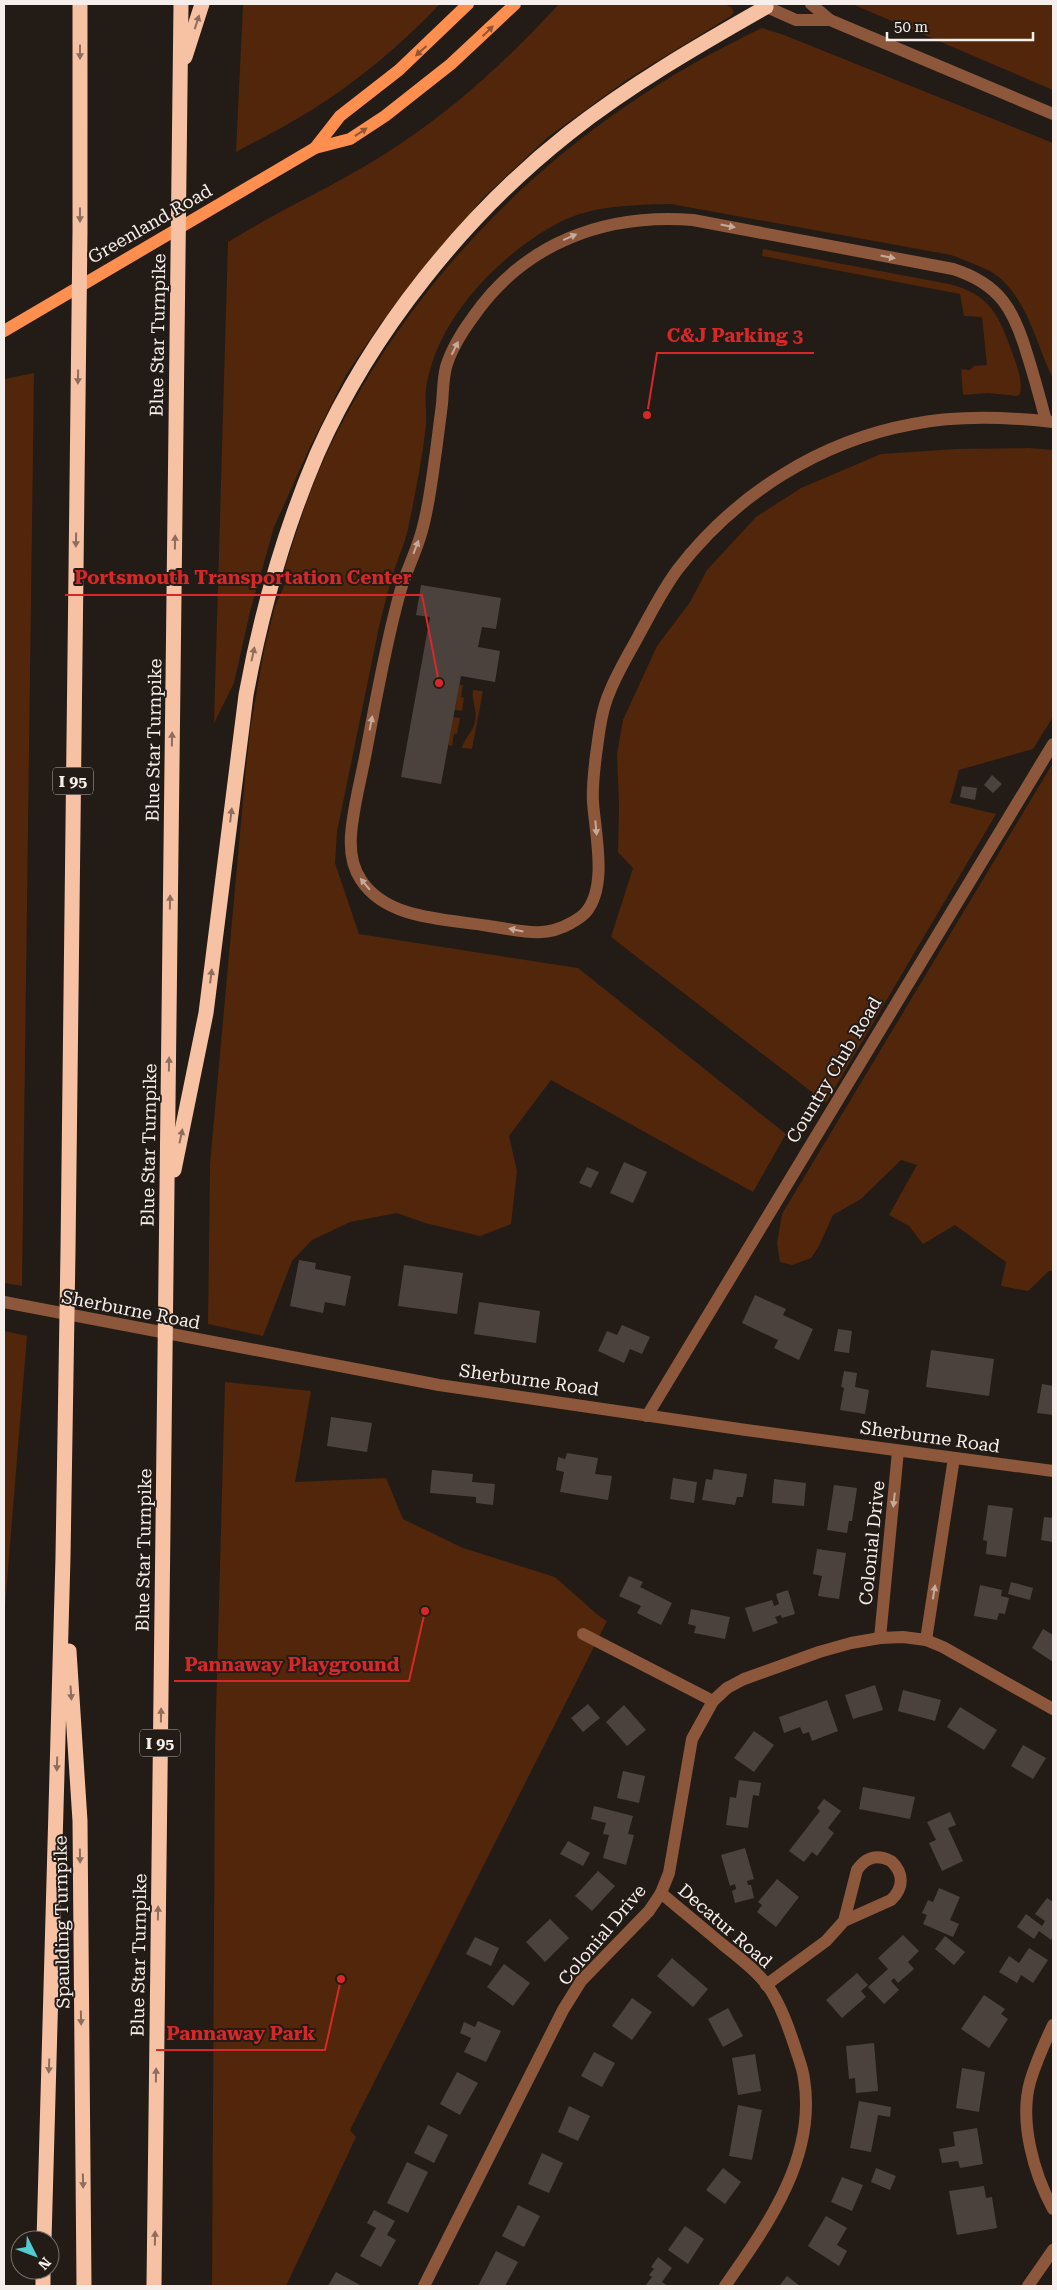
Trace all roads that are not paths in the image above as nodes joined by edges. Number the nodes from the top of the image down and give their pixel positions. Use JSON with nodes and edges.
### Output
{"nodes":[{"id":1,"x":80,"y":4,"type":"edge"},
{"id":2,"x":181,"y":4,"type":"edge"},
{"id":3,"x":202,"y":4,"type":"edge"},
{"id":4,"x":468,"y":4,"type":"edge"},
{"id":5,"x":515,"y":4,"type":"edge"},
{"id":6,"x":811,"y":4,"type":"edge"},
{"id":7,"x":763,"y":5,"type":"edge"},
{"id":8,"x":830,"y":20,"type":"junction"},
{"id":9,"x":180,"y":73,"type":"junction"},
{"id":10,"x":1053,"y":114,"type":"edge"},
{"id":11,"x":315,"y":148,"type":"junction"},
{"id":12,"x":4,"y":331,"type":"edge"},
{"id":13,"x":1050,"y":421,"type":"edge"},
{"id":14,"x":1053,"y":744,"type":"edge"},
{"id":15,"x":167,"y":1200,"type":"junction"},
{"id":16,"x":8,"y":1303,"type":"edge"},
{"id":17,"x":647,"y":1416,"type":"junction"},
{"id":18,"x":898,"y":1451,"type":"junction"},
{"id":19,"x":954,"y":1458,"type":"junction"},
{"id":20,"x":1053,"y":1471,"type":"edge"},
{"id":21,"x":62,"y":1558,"type":"junction"},
{"id":22,"x":583,"y":1634,"type":"dead end"},
{"id":23,"x":880,"y":1638,"type":"junction"},
{"id":24,"x":926,"y":1640,"type":"junction"},
{"id":25,"x":713,"y":1701,"type":"junction"},
{"id":26,"x":1053,"y":1709,"type":"edge"},
{"id":27,"x":661,"y":1893,"type":"junction"},
{"id":28,"x":844,"y":1921,"type":"junction"},
{"id":29,"x":766,"y":1985,"type":"junction"},
{"id":30,"x":1053,"y":2025,"type":"edge"},
{"id":31,"x":1053,"y":2209,"type":"edge"},
{"id":32,"x":44,"y":2230,"type":"edge"},
{"id":33,"x":1053,"y":2250,"type":"edge"},
{"id":34,"x":84,"y":2286,"type":"edge"},
{"id":35,"x":154,"y":2286,"type":"edge"},
{"id":36,"x":424,"y":2286,"type":"edge"},
{"id":37,"x":725,"y":2286,"type":"edge"},
{"id":38,"x":1028,"y":2286,"type":"edge"}],
"edges":[{"from":1,"to":21,"type":"highway","number":"I 95","one_way":true},
{"from":2,"to":9,"type":"highway","name":"Blue Star Turnpike","number":"I 95"},
{"from":9,"to":3,"type":"highway","one_way":true},
{"from":4,"to":11,"type":"main road","name":"Greenland Road","one_way":true},
{"from":11,"to":5,"type":"main road","name":"Greenland Road","one_way":true},
{"from":6,"to":8,"type":"street"},
{"from":7,"to":8,"type":"street"},
{"from":15,"to":7,"type":"highway","one_way":true},
{"from":8,"to":10,"type":"street"},
{"from":15,"to":9,"type":"highway","name":"Blue Star Turnpike","number":"I 95","one_way":true},
{"from":11,"to":12,"type":"main road","name":"Greenland Road"},
{"from":13,"to":13,"type":"street","one_way":true},
{"from":14,"to":17,"type":"street","name":"Country Club Road"},
{"from":35,"to":15,"type":"highway","name":"Blue Star Turnpike","number":"I 95","one_way":true},
{"from":16,"to":17,"type":"street","name":"Sherburne Road"},
{"from":17,"to":18,"type":"street","name":"Sherburne Road"},
{"from":18,"to":19,"type":"street","name":"Sherburne Road"},
{"from":18,"to":23,"type":"street","name":"Colonial Drive","one_way":true},
{"from":19,"to":20,"type":"street","name":"Sherburne Road"},
{"from":24,"to":19,"type":"street","one_way":true},
{"from":21,"to":32,"type":"highway","number":"I 95","one_way":true},
{"from":21,"to":34,"type":"highway","name":"Spaulding Turnpike","one_way":true},
{"from":22,"to":25,"type":"street"},
{"from":23,"to":24,"type":"street","name":"Colonial Drive"},
{"from":23,"to":25,"type":"street","name":"Colonial Drive"},
{"from":24,"to":26,"type":"street","name":"Colonial Drive"},
{"from":25,"to":27,"type":"street","name":"Colonial Drive"},
{"from":27,"to":29,"type":"street","name":"Decatur Road"},
{"from":27,"to":36,"type":"street","name":"Colonial Drive"},
{"from":28,"to":28,"type":"street"},
{"from":28,"to":29,"type":"street"},
{"from":29,"to":37,"type":"street","name":"Decatur Road"},
{"from":30,"to":31,"type":"street"},
{"from":33,"to":38,"type":"street"}]}
